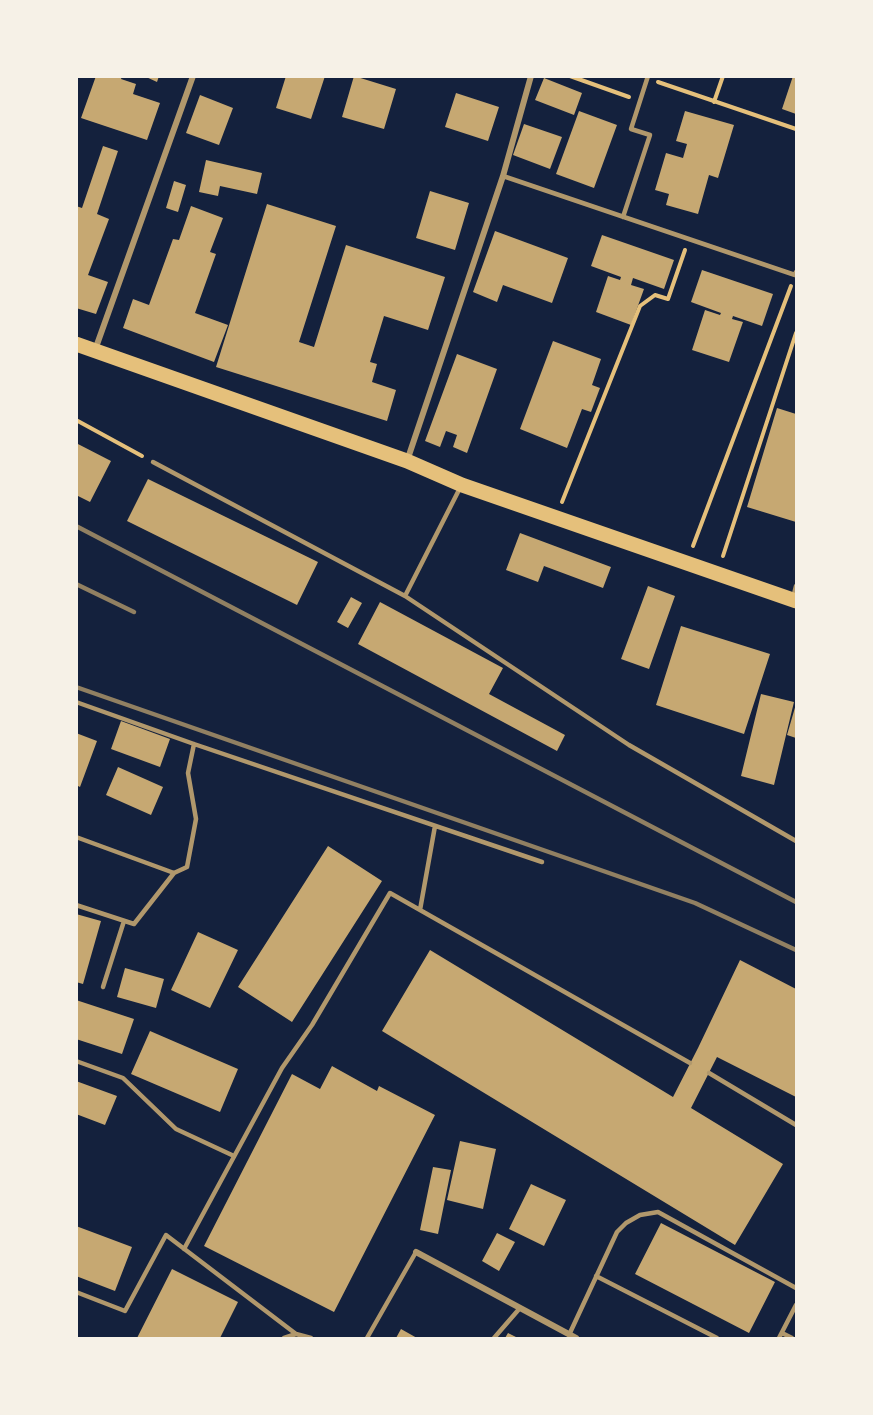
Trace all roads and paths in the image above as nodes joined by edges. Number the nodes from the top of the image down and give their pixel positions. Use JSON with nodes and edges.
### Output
{"nodes":[{"id":1,"x":193,"y":76,"type":"edge"},
{"id":2,"x":531,"y":76,"type":"edge"},
{"id":3,"x":570,"y":76,"type":"edge"},
{"id":4,"x":723,"y":76,"type":"edge"},
{"id":5,"x":648,"y":77,"type":"edge"},
{"id":6,"x":640,"y":100,"type":"junction"},
{"id":7,"x":714,"y":102,"type":"junction"},
{"id":8,"x":796,"y":129,"type":"edge"},
{"id":9,"x":502,"y":176,"type":"junction"},
{"id":10,"x":623,"y":217,"type":"junction"},
{"id":11,"x":689,"y":238,"type":"junction"},
{"id":12,"x":796,"y":274,"type":"edge"},
{"id":13,"x":796,"y":333,"type":"edge"},
{"id":14,"x":76,"y":344,"type":"edge"},
{"id":15,"x":95,"y":350,"type":"junction"},
{"id":16,"x":76,"y":420,"type":"edge"},
{"id":17,"x":407,"y":461,"type":"junction"},
{"id":18,"x":153,"y":462,"type":"joint"},
{"id":19,"x":462,"y":485,"type":"junction"},
{"id":20,"x":556,"y":517,"type":"junction"},
{"id":21,"x":687,"y":563,"type":"junction"},
{"id":22,"x":717,"y":574,"type":"junction"},
{"id":23,"x":405,"y":596,"type":"junction"},
{"id":24,"x":795,"y":596,"type":"edge"},
{"id":25,"x":76,"y":702,"type":"edge"},
{"id":26,"x":194,"y":744,"type":"junction"},
{"id":27,"x":435,"y":826,"type":"junction"},
{"id":28,"x":76,"y":837,"type":"edge"},
{"id":29,"x":796,"y":841,"type":"edge"},
{"id":30,"x":542,"y":862,"type":"dead end"},
{"id":31,"x":174,"y":873,"type":"junction"},
{"id":32,"x":76,"y":905,"type":"edge"},
{"id":33,"x":420,"y":910,"type":"junction"},
{"id":34,"x":124,"y":921,"type":"junction"},
{"id":35,"x":104,"y":987,"type":"dead end"},
{"id":36,"x":76,"y":1061,"type":"edge"},
{"id":37,"x":690,"y":1063,"type":"dead end"},
{"id":38,"x":709,"y":1073,"type":"dead end"},
{"id":39,"x":796,"y":1125,"type":"edge"},
{"id":40,"x":234,"y":1156,"type":"junction"},
{"id":41,"x":184,"y":1249,"type":"junction"},
{"id":42,"x":416,"y":1252,"type":"joint"},
{"id":43,"x":596,"y":1276,"type":"junction"},
{"id":44,"x":796,"y":1288,"type":"edge"},
{"id":45,"x":76,"y":1292,"type":"edge"},
{"id":46,"x":796,"y":1305,"type":"edge"},
{"id":47,"x":520,"y":1308,"type":"junction"},
{"id":48,"x":296,"y":1334,"type":"junction"},
{"id":49,"x":569,"y":1335,"type":"junction"},
{"id":50,"x":780,"y":1336,"type":"edge"},
{"id":51,"x":284,"y":1338,"type":"edge"},
{"id":52,"x":311,"y":1338,"type":"edge"},
{"id":53,"x":368,"y":1338,"type":"edge"},
{"id":54,"x":494,"y":1338,"type":"edge"},
{"id":55,"x":576,"y":1338,"type":"edge"},
{"id":56,"x":717,"y":1338,"type":"edge"},
{"id":57,"x":792,"y":1338,"type":"edge"}],
"edges":[{"from":1,"to":15,"type":"street"},
{"from":2,"to":9,"type":"street"},
{"from":3,"to":6,"type":"path"},
{"from":4,"to":7,"type":"path"},
{"from":5,"to":6,"type":"lane"},
{"from":5,"to":7,"type":"path"},
{"from":6,"to":10,"type":"lane"},
{"from":7,"to":8,"type":"path"},
{"from":9,"to":10,"type":"lane"},
{"from":9,"to":17,"type":"street"},
{"from":10,"to":11,"type":"lane"},
{"from":11,"to":12,"type":"lane"},
{"from":11,"to":20,"type":"path"},
{"from":12,"to":21,"type":"path"},
{"from":13,"to":22,"type":"path"},
{"from":14,"to":15,"type":"main road"},
{"from":15,"to":17,"type":"main road"},
{"from":16,"to":18,"type":"path"},
{"from":17,"to":19,"type":"main road"},
{"from":18,"to":23,"type":"lane"},
{"from":19,"to":20,"type":"main road"},
{"from":19,"to":23,"type":"lane"},
{"from":20,"to":21,"type":"main road"},
{"from":21,"to":22,"type":"main road"},
{"from":22,"to":24,"type":"main road"},
{"from":23,"to":29,"type":"lane"},
{"from":25,"to":26,"type":"lane"},
{"from":26,"to":27,"type":"lane"},
{"from":26,"to":31,"type":"lane"},
{"from":27,"to":30,"type":"lane"},
{"from":27,"to":33,"type":"lane"},
{"from":28,"to":31,"type":"lane"},
{"from":31,"to":34,"type":"lane"},
{"from":32,"to":34,"type":"lane"},
{"from":33,"to":37,"type":"lane"},
{"from":33,"to":40,"type":"lane"},
{"from":34,"to":35,"type":"lane"},
{"from":36,"to":40,"type":"lane"},
{"from":38,"to":39,"type":"lane"},
{"from":40,"to":41,"type":"lane"},
{"from":41,"to":45,"type":"lane"},
{"from":41,"to":48,"type":"lane"},
{"from":42,"to":47,"type":"street"},
{"from":42,"to":53,"type":"lane"},
{"from":43,"to":44,"type":"lane"},
{"from":43,"to":49,"type":"lane"},
{"from":43,"to":56,"type":"lane"},
{"from":46,"to":50,"type":"lane"},
{"from":47,"to":49,"type":"street"},
{"from":47,"to":54,"type":"lane"},
{"from":48,"to":51,"type":"lane"},
{"from":48,"to":52,"type":"lane"},
{"from":49,"to":55,"type":"street"},
{"from":50,"to":57,"type":"lane"}]}
